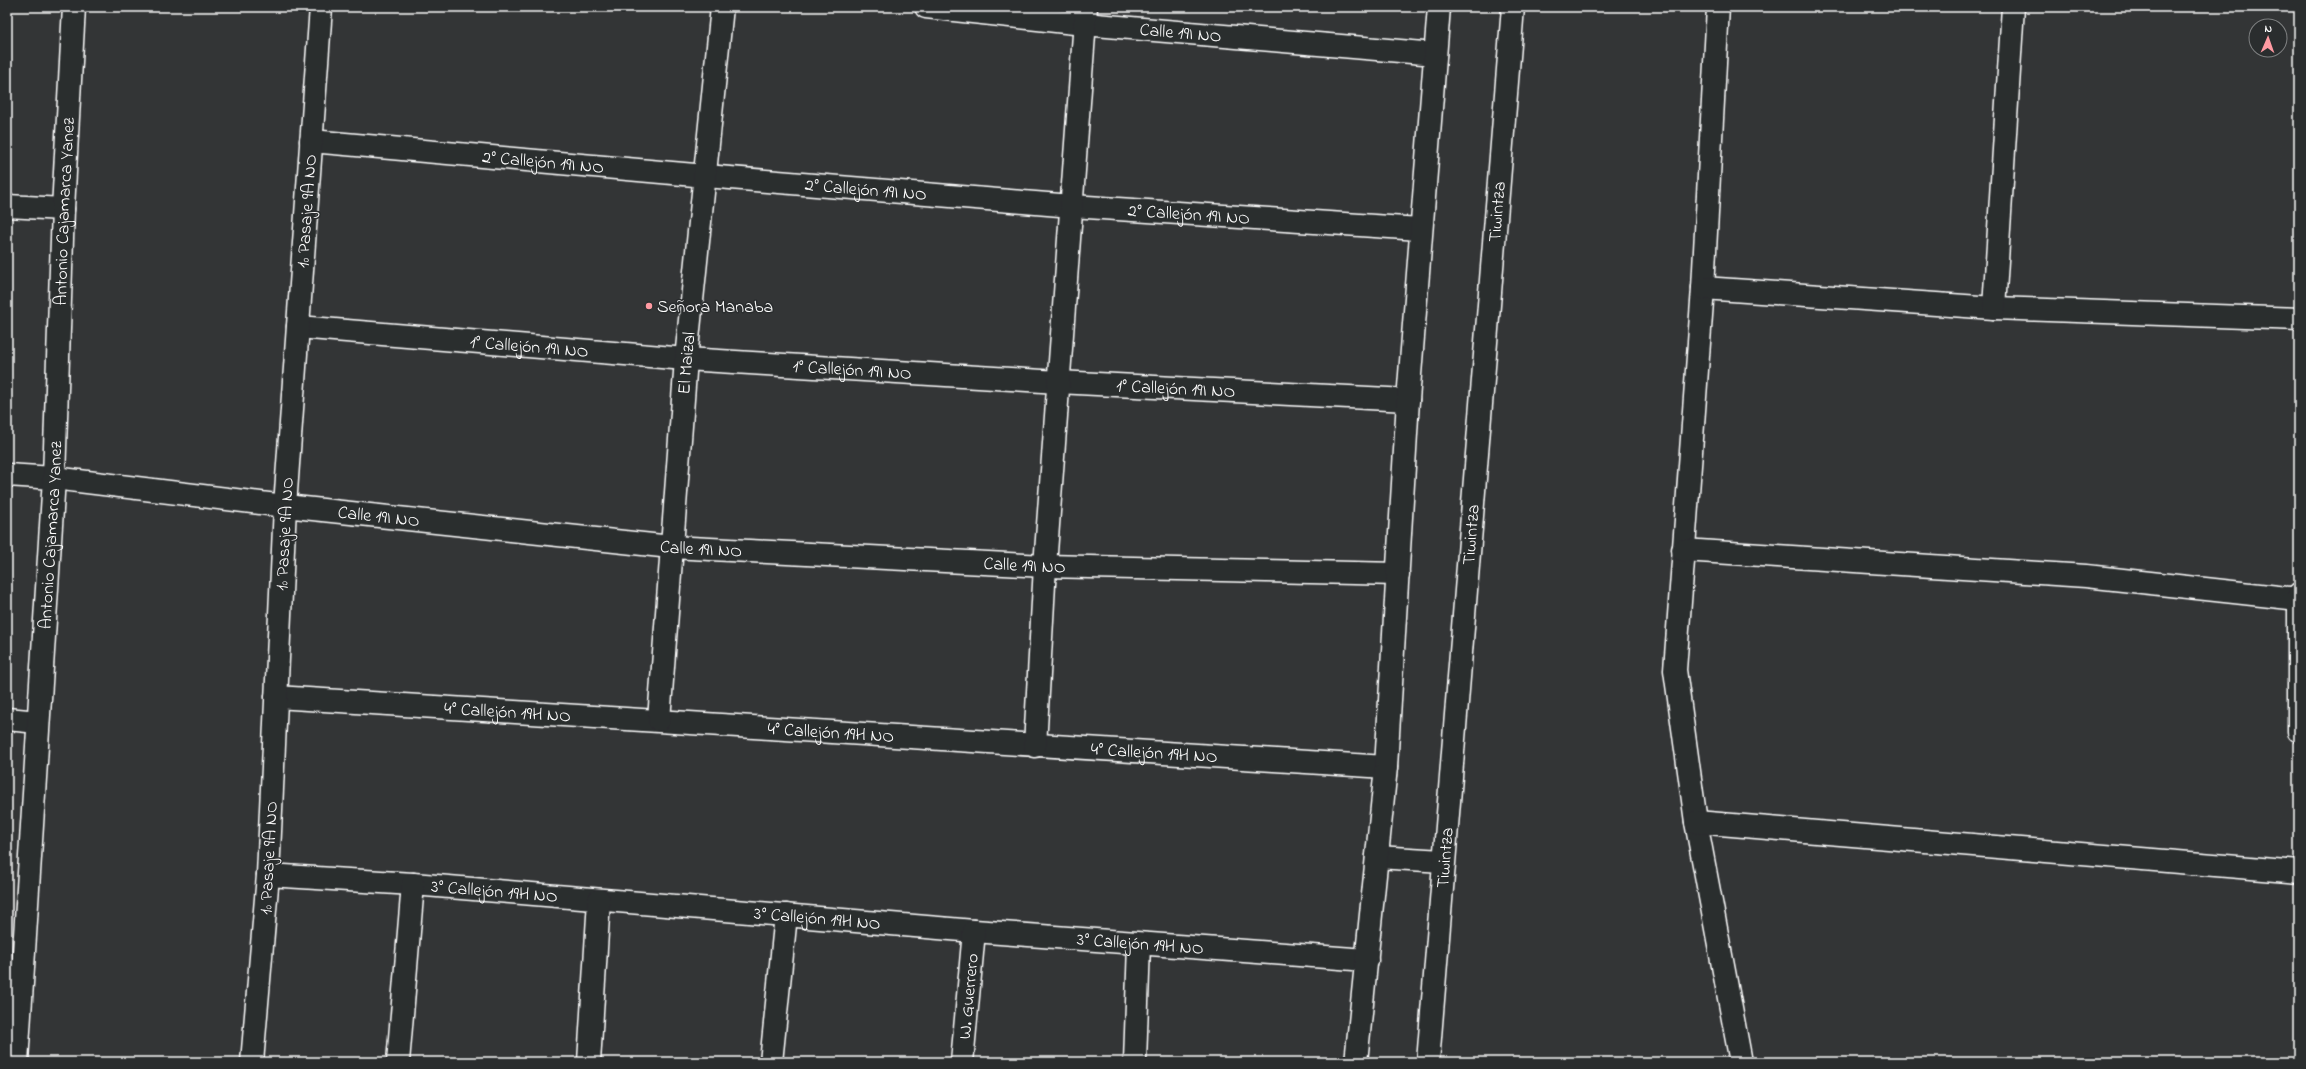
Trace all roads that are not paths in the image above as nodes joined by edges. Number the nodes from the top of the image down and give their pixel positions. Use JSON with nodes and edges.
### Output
{"nodes":[{"id":1,"x":74,"y":7,"type":"edge"},
{"id":2,"x":321,"y":7,"type":"edge"},
{"id":3,"x":722,"y":7,"type":"edge"},
{"id":4,"x":926,"y":7,"type":"edge"},
{"id":5,"x":1439,"y":7,"type":"edge"},
{"id":6,"x":1513,"y":7,"type":"edge"},
{"id":7,"x":1718,"y":7,"type":"edge"},
{"id":8,"x":2013,"y":7,"type":"edge"},
{"id":9,"x":1085,"y":16,"type":"edge"},
{"id":10,"x":1435,"y":54,"type":"junction"},
{"id":11,"x":311,"y":141,"type":"junction"},
{"id":12,"x":706,"y":176,"type":"junction"},
{"id":13,"x":7,"y":206,"type":"edge"},
{"id":14,"x":1072,"y":206,"type":"junction"},
{"id":15,"x":63,"y":209,"type":"junction"},
{"id":16,"x":1420,"y":229,"type":"junction"},
{"id":17,"x":1703,"y":288,"type":"junction"},
{"id":18,"x":1994,"y":308,"type":"junction"},
{"id":19,"x":2299,"y":319,"type":"edge"},
{"id":20,"x":298,"y":327,"type":"junction"},
{"id":21,"x":686,"y":359,"type":"junction"},
{"id":22,"x":1058,"y":382,"type":"junction"},
{"id":23,"x":1408,"y":400,"type":"junction"},
{"id":24,"x":7,"y":475,"type":"edge"},
{"id":25,"x":54,"y":478,"type":"junction"},
{"id":26,"x":285,"y":506,"type":"junction"},
{"id":27,"x":671,"y":547,"type":"junction"},
{"id":28,"x":1683,"y":550,"type":"junction"},
{"id":29,"x":1045,"y":566,"type":"junction"},
{"id":30,"x":1398,"y":574,"type":"junction"},
{"id":31,"x":2299,"y":596,"type":"edge"},
{"id":32,"x":276,"y":697,"type":"junction"},
{"id":33,"x":7,"y":719,"type":"edge"},
{"id":34,"x":659,"y":720,"type":"junction"},
{"id":35,"x":38,"y":722,"type":"junction"},
{"id":36,"x":2299,"y":731,"type":"edge"},
{"id":37,"x":1035,"y":746,"type":"junction"},
{"id":38,"x":1386,"y":767,"type":"junction"},
{"id":39,"x":1696,"y":822,"type":"junction"},
{"id":40,"x":1377,"y":857,"type":"junction"},
{"id":41,"x":1443,"y":861,"type":"junction"},
{"id":42,"x":2299,"y":872,"type":"edge"},
{"id":43,"x":268,"y":875,"type":"junction"},
{"id":44,"x":413,"y":884,"type":"junction"},
{"id":45,"x":599,"y":900,"type":"junction"},
{"id":46,"x":786,"y":915,"type":"junction"},
{"id":47,"x":974,"y":931,"type":"junction"},
{"id":48,"x":1139,"y":944,"type":"junction"},
{"id":49,"x":16,"y":952,"type":"edge"},
{"id":50,"x":1367,"y":960,"type":"junction"},
{"id":51,"x":17,"y":1062,"type":"edge"},
{"id":52,"x":252,"y":1062,"type":"edge"},
{"id":53,"x":398,"y":1062,"type":"edge"},
{"id":54,"x":589,"y":1062,"type":"edge"},
{"id":55,"x":771,"y":1062,"type":"edge"},
{"id":56,"x":962,"y":1062,"type":"edge"},
{"id":57,"x":1135,"y":1062,"type":"edge"},
{"id":58,"x":1356,"y":1062,"type":"edge"},
{"id":59,"x":1428,"y":1062,"type":"edge"},
{"id":60,"x":1741,"y":1062,"type":"edge"}],
"edges":[{"from":1,"to":15,"type":"street","name":"Antonio Cajamarca Yanez"},
{"from":2,"to":11,"type":"street","name":"1º Pasaje 9A NO"},
{"from":3,"to":12,"type":"street","name":"El Maizal"},
{"from":4,"to":9,"type":"street","name":"Calle 19I NO"},
{"from":5,"to":10,"type":"street"},
{"from":6,"to":41,"type":"street","name":"Tiwintza"},
{"from":7,"to":17,"type":"street"},
{"from":8,"to":18,"type":"street"},
{"from":9,"to":10,"type":"street","name":"Calle 19I NO"},
{"from":9,"to":14,"type":"street"},
{"from":10,"to":16,"type":"street"},
{"from":11,"to":12,"type":"street","name":"2° Callejón 19I NO"},
{"from":11,"to":20,"type":"street","name":"1º Pasaje 9A NO"},
{"from":12,"to":14,"type":"street","name":"2° Callejón 19I NO"},
{"from":12,"to":21,"type":"street","name":"El Maizal"},
{"from":13,"to":15,"type":"street"},
{"from":14,"to":16,"type":"street","name":"2° Callejón 19I NO"},
{"from":14,"to":22,"type":"street"},
{"from":15,"to":25,"type":"street","name":"Antonio Cajamarca Yanez"},
{"from":16,"to":23,"type":"street"},
{"from":17,"to":18,"type":"street"},
{"from":17,"to":28,"type":"street"},
{"from":18,"to":19,"type":"street"},
{"from":20,"to":21,"type":"street","name":"1° Callejón 19I NO"},
{"from":20,"to":26,"type":"street","name":"1º Pasaje 9A NO"},
{"from":21,"to":22,"type":"street","name":"1° Callejón 19I NO"},
{"from":21,"to":27,"type":"street","name":"El Maizal"},
{"from":22,"to":23,"type":"street","name":"1° Callejón 19I NO"},
{"from":22,"to":29,"type":"street"},
{"from":23,"to":30,"type":"street"},
{"from":24,"to":25,"type":"street","name":"Calle 19I NO"},
{"from":25,"to":26,"type":"street","name":"Calle 19I NO"},
{"from":25,"to":35,"type":"street","name":"Antonio Cajamarca Yanez"},
{"from":26,"to":27,"type":"street","name":"Calle 19I NO"},
{"from":26,"to":32,"type":"street","name":"1º Pasaje 9A NO"},
{"from":27,"to":29,"type":"street","name":"Calle 19I NO"},
{"from":27,"to":34,"type":"street","name":"El Maizal"},
{"from":28,"to":31,"type":"street"},
{"from":28,"to":39,"type":"street"},
{"from":29,"to":30,"type":"street","name":"Calle 19I NO"},
{"from":29,"to":37,"type":"street"},
{"from":30,"to":38,"type":"street"},
{"from":31,"to":36,"type":"street"},
{"from":32,"to":34,"type":"street","name":"4° Callejón 19H NO"},
{"from":32,"to":43,"type":"street","name":"1º Pasaje 9A NO"},
{"from":33,"to":35,"type":"street"},
{"from":34,"to":37,"type":"street","name":"4° Callejón 19H NO"},
{"from":35,"to":49,"type":"street","name":"Antonio Cajamarca Yanez"},
{"from":37,"to":38,"type":"street","name":"4° Callejón 19H NO"},
{"from":38,"to":40,"type":"street"},
{"from":39,"to":42,"type":"street"},
{"from":39,"to":60,"type":"street"},
{"from":40,"to":41,"type":"street"},
{"from":40,"to":50,"type":"street"},
{"from":41,"to":59,"type":"street","name":"Tiwintza"},
{"from":43,"to":44,"type":"street","name":"3° Callejón 19H NO"},
{"from":43,"to":52,"type":"street","name":"1º Pasaje 9A NO"},
{"from":44,"to":45,"type":"street","name":"3° Callejón 19H NO"},
{"from":44,"to":53,"type":"street"},
{"from":45,"to":46,"type":"street","name":"3° Callejón 19H NO"},
{"from":45,"to":54,"type":"street"},
{"from":46,"to":47,"type":"street","name":"3° Callejón 19H NO"},
{"from":46,"to":55,"type":"street"},
{"from":47,"to":48,"type":"street","name":"3° Callejón 19H NO"},
{"from":47,"to":56,"type":"street","name":"W. Guerrero"},
{"from":48,"to":50,"type":"street","name":"3° Callejón 19H NO"},
{"from":48,"to":57,"type":"street"},
{"from":49,"to":51,"type":"street","name":"Antonio Cajamarca Yanez"},
{"from":50,"to":58,"type":"street"}]}
